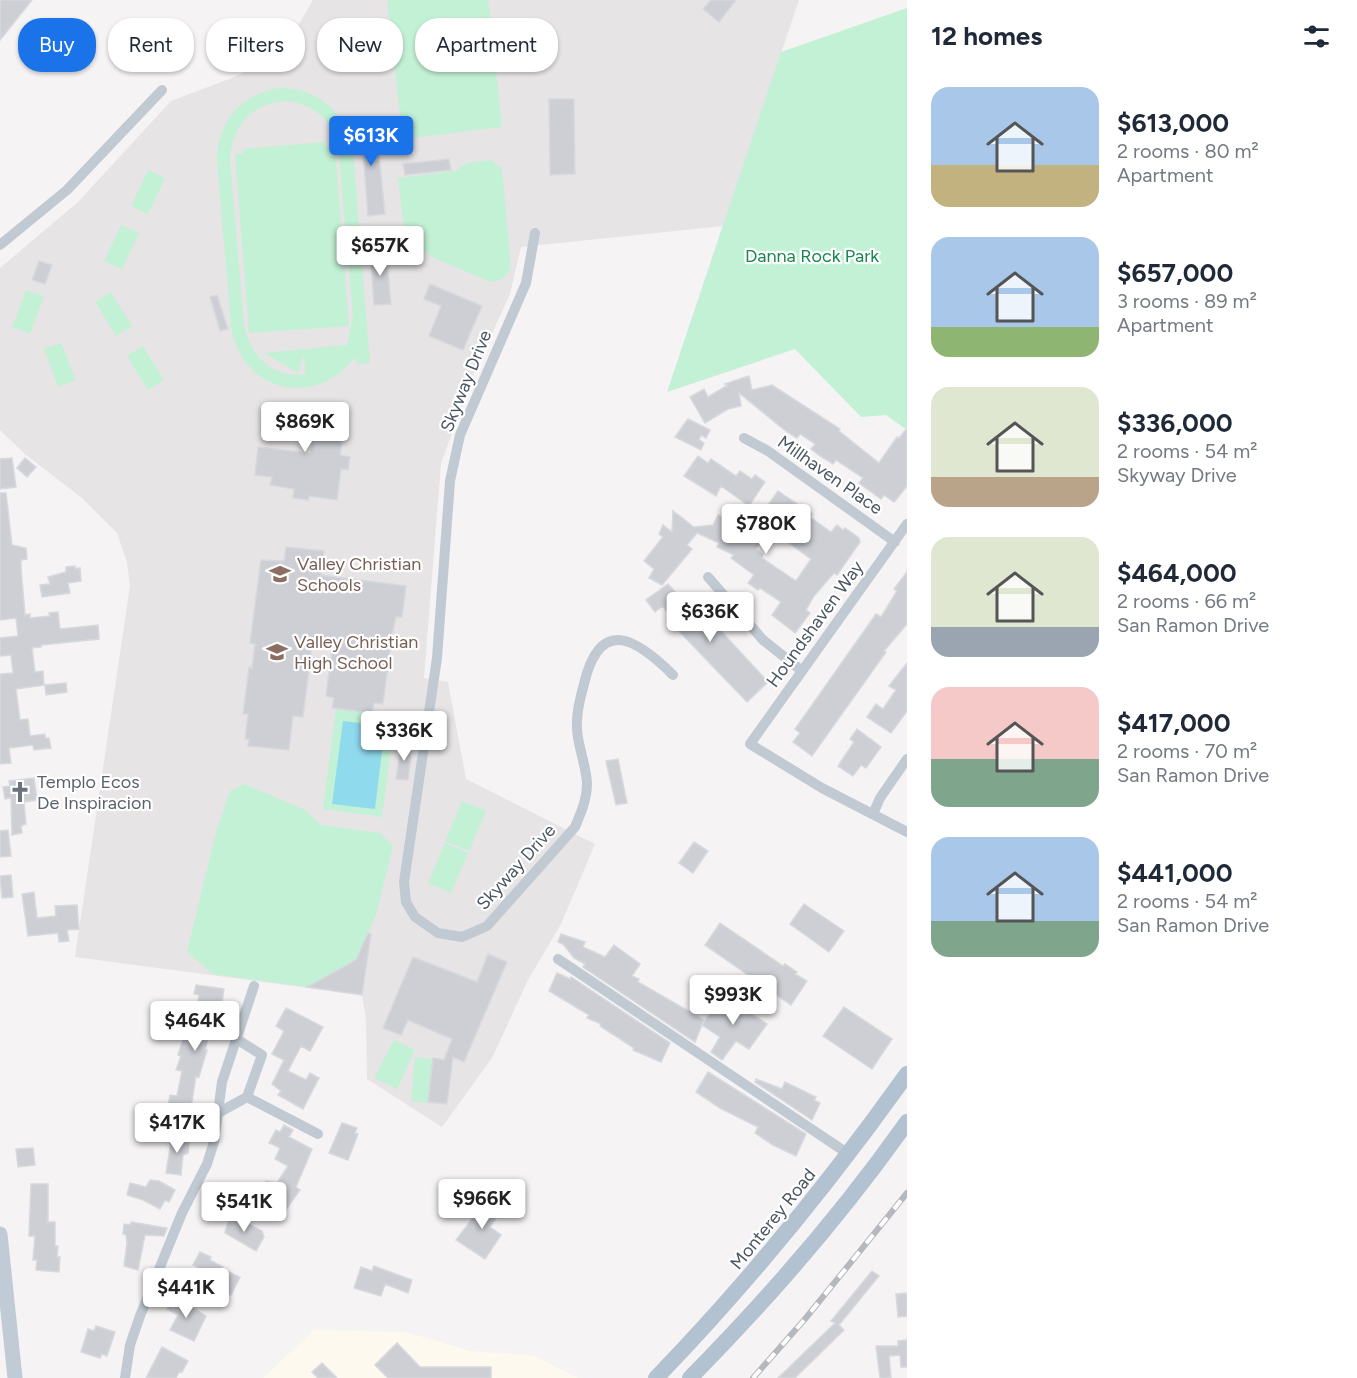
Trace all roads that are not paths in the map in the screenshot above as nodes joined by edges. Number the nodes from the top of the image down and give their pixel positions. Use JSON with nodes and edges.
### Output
{"nodes":[{"id":1,"x":162,"y":90,"type":"dead end"},
{"id":2,"x":535,"y":233,"type":"dead end"},
{"id":3,"x":0,"y":245,"type":"edge"},
{"id":4,"x":744,"y":438,"type":"dead end"},
{"id":5,"x":907,"y":524,"type":"edge"},
{"id":6,"x":895,"y":542,"type":"junction"},
{"id":7,"x":708,"y":577,"type":"dead end"},
{"id":8,"x":802,"y":671,"type":"junction"},
{"id":9,"x":673,"y":675,"type":"dead end"},
{"id":10,"x":907,"y":759,"type":"edge"},
{"id":11,"x":873,"y":814,"type":"junction"},
{"id":12,"x":907,"y":832,"type":"edge"},
{"id":13,"x":558,"y":959,"type":"dead end"},
{"id":14,"x":254,"y":987,"type":"dead end"},
{"id":15,"x":235,"y":1038,"type":"junction"},
{"id":16,"x":907,"y":1074,"type":"edge"},
{"id":17,"x":248,"y":1097,"type":"junction"},
{"id":18,"x":218,"y":1113,"type":"junction"},
{"id":19,"x":907,"y":1122,"type":"edge"},
{"id":20,"x":318,"y":1134,"type":"dead end"},
{"id":21,"x":850,"y":1155,"type":"junction"},
{"id":22,"x":0,"y":1234,"type":"edge"},
{"id":23,"x":15,"y":1378,"type":"edge"},
{"id":24,"x":125,"y":1378,"type":"edge"},
{"id":25,"x":656,"y":1378,"type":"edge"},
{"id":26,"x":690,"y":1378,"type":"edge"}],
"edges":[{"from":1,"to":3,"type":"street"},
{"from":2,"to":9,"type":"street","name":"Skyway Drive"},
{"from":4,"to":6,"type":"street","name":"Millhaven Place"},
{"from":5,"to":6,"type":"street","name":"Houndshaven Way"},
{"from":6,"to":8,"type":"street","name":"Houndshaven Way"},
{"from":7,"to":8,"type":"street"},
{"from":8,"to":11,"type":"street","name":"Houndshaven Way"},
{"from":10,"to":11,"type":"street"},
{"from":11,"to":12,"type":"street"},
{"from":13,"to":21,"type":"street"},
{"from":14,"to":15,"type":"street"},
{"from":15,"to":17,"type":"street"},
{"from":15,"to":18,"type":"street"},
{"from":16,"to":21,"type":"main road","name":"Monterey Road"},
{"from":17,"to":18,"type":"street"},
{"from":17,"to":20,"type":"street"},
{"from":18,"to":24,"type":"street"},
{"from":19,"to":26,"type":"main road"},
{"from":21,"to":25,"type":"main road","name":"Monterey Road"},
{"from":22,"to":23,"type":"main road"}]}
